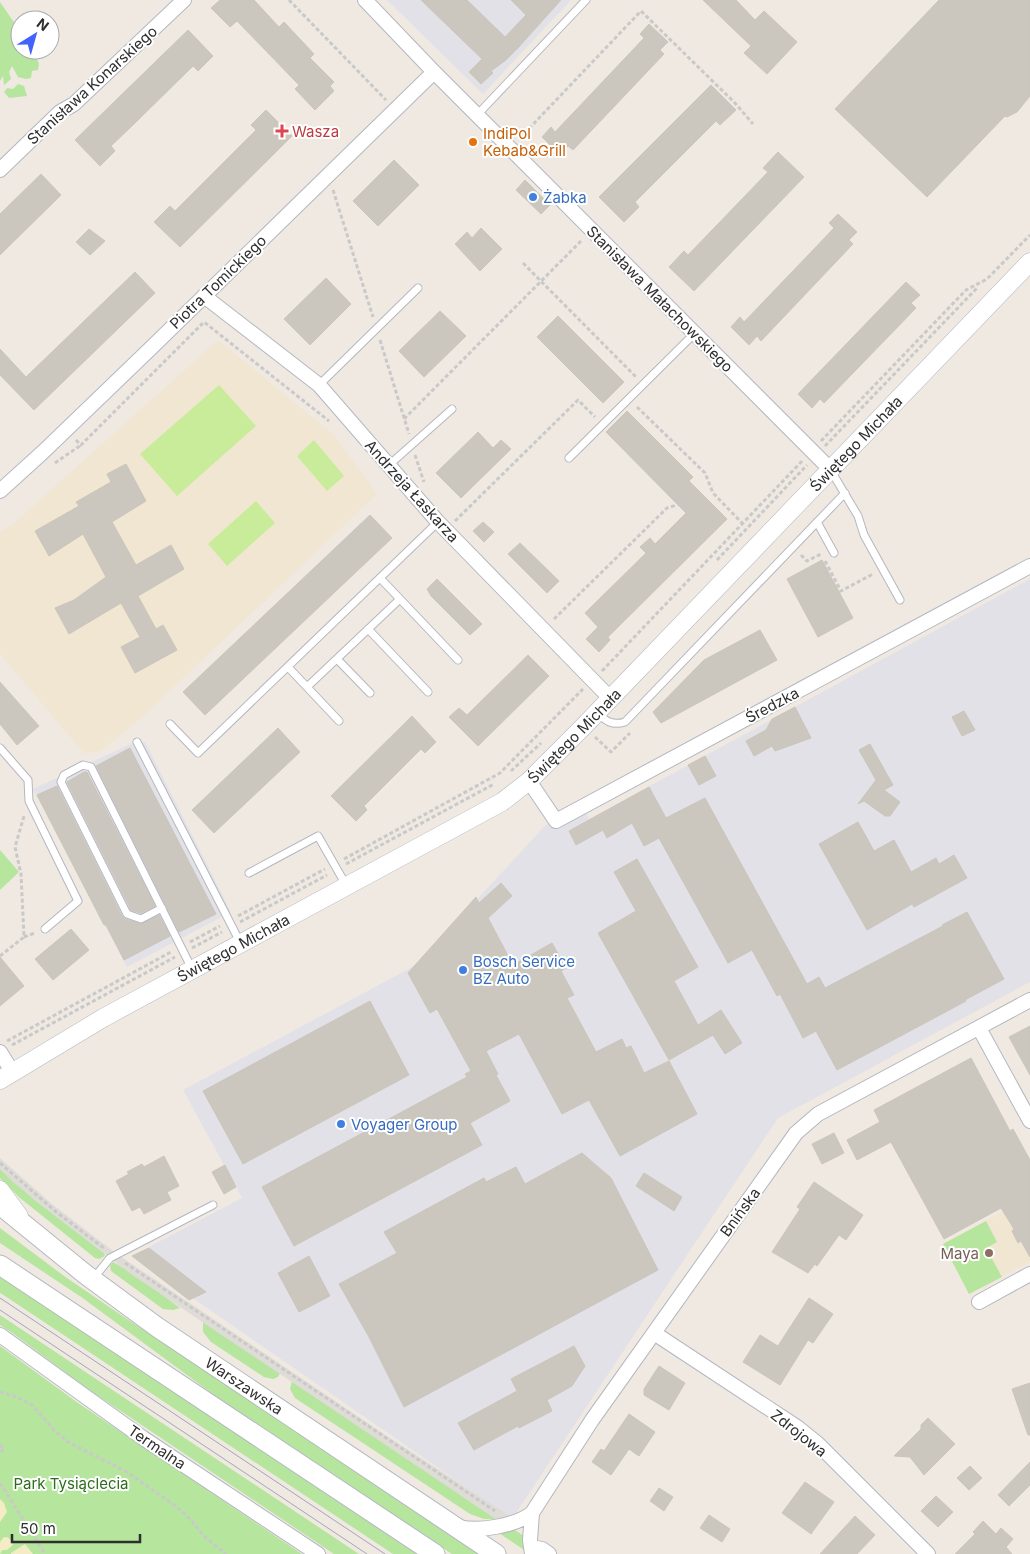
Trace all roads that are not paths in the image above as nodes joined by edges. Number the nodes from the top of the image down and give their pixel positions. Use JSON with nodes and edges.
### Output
{"nodes":[{"id":1,"x":365,"y":0,"type":"edge"},
{"id":2,"x":586,"y":0,"type":"edge"},
{"id":3,"x":178,"y":2,"type":"edge"},
{"id":4,"x":434,"y":72,"type":"junction"},
{"id":5,"x":477,"y":115,"type":"junction"},
{"id":6,"x":0,"y":170,"type":"edge"},
{"id":7,"x":1030,"y":262,"type":"edge"},
{"id":8,"x":418,"y":288,"type":"dead end"},
{"id":9,"x":204,"y":296,"type":"junction"},
{"id":10,"x":694,"y":334,"type":"junction"},
{"id":11,"x":319,"y":385,"type":"junction"},
{"id":12,"x":452,"y":409,"type":"dead end"},
{"id":13,"x":569,"y":458,"type":"dead end"},
{"id":14,"x":389,"y":465,"type":"junction"},
{"id":15,"x":830,"y":469,"type":"junction"},
{"id":16,"x":0,"y":491,"type":"edge"},
{"id":17,"x":845,"y":493,"type":"junction"},
{"id":18,"x":817,"y":522,"type":"junction"},
{"id":19,"x":442,"y":526,"type":"junction"},
{"id":20,"x":834,"y":553,"type":"dead end"},
{"id":21,"x":1030,"y":566,"type":"edge"},
{"id":22,"x":380,"y":578,"type":"junction"},
{"id":23,"x":400,"y":599,"type":"junction"},
{"id":24,"x":900,"y":600,"type":"dead end"},
{"id":25,"x":368,"y":629,"type":"junction"},
{"id":26,"x":337,"y":659,"type":"junction"},
{"id":27,"x":458,"y":660,"type":"dead end"},
{"id":28,"x":288,"y":667,"type":"junction"},
{"id":29,"x":307,"y":687,"type":"junction"},
{"id":30,"x":428,"y":692,"type":"dead end"},
{"id":31,"x":370,"y":693,"type":"dead end"},
{"id":32,"x":610,"y":698,"type":"junction"},
{"id":33,"x":596,"y":712,"type":"junction"},
{"id":34,"x":339,"y":721,"type":"dead end"},
{"id":35,"x":170,"y":724,"type":"dead end"},
{"id":36,"x":137,"y":742,"type":"dead end"},
{"id":37,"x":0,"y":748,"type":"edge"},
{"id":38,"x":530,"y":781,"type":"junction"},
{"id":39,"x":249,"y":873,"type":"dead end"},
{"id":40,"x":347,"y":888,"type":"junction"},
{"id":41,"x":162,"y":908,"type":"junction"},
{"id":42,"x":45,"y":929,"type":"dead end"},
{"id":43,"x":241,"y":944,"type":"junction"},
{"id":44,"x":193,"y":969,"type":"junction"},
{"id":45,"x":1030,"y":1000,"type":"edge"},
{"id":46,"x":979,"y":1028,"type":"junction"},
{"id":47,"x":0,"y":1052,"type":"edge"},
{"id":48,"x":7,"y":1076,"type":"edge"},
{"id":49,"x":0,"y":1087,"type":"edge"},
{"id":50,"x":1030,"y":1120,"type":"edge"},
{"id":51,"x":0,"y":1190,"type":"edge"},
{"id":52,"x":0,"y":1205,"type":"edge"},
{"id":53,"x":213,"y":1205,"type":"dead end"},
{"id":54,"x":29,"y":1228,"type":"junction"},
{"id":55,"x":0,"y":1265,"type":"edge"},
{"id":56,"x":1030,"y":1274,"type":"edge"},
{"id":57,"x":93,"y":1279,"type":"junction"},
{"id":58,"x":979,"y":1302,"type":"dead end"},
{"id":59,"x":654,"y":1333,"type":"junction"},
{"id":60,"x":0,"y":1335,"type":"edge"},
{"id":61,"x":532,"y":1513,"type":"junction"},
{"id":62,"x":453,"y":1526,"type":"junction"},
{"id":63,"x":531,"y":1550,"type":"edge"},
{"id":64,"x":318,"y":1554,"type":"edge"},
{"id":65,"x":435,"y":1554,"type":"edge"},
{"id":66,"x":496,"y":1554,"type":"edge"},
{"id":67,"x":549,"y":1554,"type":"edge"},
{"id":68,"x":928,"y":1554,"type":"edge"}],
"edges":[{"from":1,"to":4,"type":"street","name":"Stanisława Małachowskiego"},
{"from":2,"to":5,"type":"lane"},
{"from":3,"to":6,"type":"street","name":"Stanisława Konarskiego"},
{"from":4,"to":5,"type":"street","name":"Stanisława Małachowskiego"},
{"from":4,"to":9,"type":"street","name":"Piotra Tomickiego"},
{"from":5,"to":10,"type":"street","name":"Stanisława Małachowskiego"},
{"from":7,"to":15,"type":"street","name":"Świętego Michała"},
{"from":8,"to":11,"type":"lane"},
{"from":9,"to":11,"type":"street","name":"Andrzeja Łaskarza"},
{"from":9,"to":16,"type":"street","name":"Piotra Tomickiego"},
{"from":10,"to":13,"type":"lane"},
{"from":10,"to":15,"type":"street","name":"Stanisława Małachowskiego"},
{"from":11,"to":14,"type":"street","name":"Andrzeja Łaskarza"},
{"from":12,"to":14,"type":"lane"},
{"from":14,"to":19,"type":"street","name":"Andrzeja Łaskarza"},
{"from":15,"to":17,"type":"lane"},
{"from":15,"to":32,"type":"street","name":"Świętego Michała"},
{"from":17,"to":18,"type":"lane"},
{"from":17,"to":24,"type":"lane"},
{"from":18,"to":20,"type":"lane"},
{"from":18,"to":33,"type":"lane"},
{"from":19,"to":22,"type":"lane"},
{"from":19,"to":32,"type":"street","name":"Andrzeja Łaskarza"},
{"from":21,"to":38,"type":"street","name":"Średzka"},
{"from":22,"to":23,"type":"lane"},
{"from":22,"to":28,"type":"lane"},
{"from":23,"to":25,"type":"lane"},
{"from":23,"to":27,"type":"lane"},
{"from":25,"to":26,"type":"lane"},
{"from":25,"to":30,"type":"lane"},
{"from":26,"to":29,"type":"lane"},
{"from":26,"to":31,"type":"lane"},
{"from":28,"to":29,"type":"lane"},
{"from":28,"to":35,"type":"lane"},
{"from":29,"to":34,"type":"lane"},
{"from":32,"to":33,"type":"street","name":"Świętego Michała"},
{"from":33,"to":38,"type":"street","name":"Świętego Michała"},
{"from":36,"to":43,"type":"lane"},
{"from":37,"to":42,"type":"lane"},
{"from":38,"to":40,"type":"street","name":"Świętego Michała"},
{"from":39,"to":40,"type":"lane"},
{"from":40,"to":43,"type":"street","name":"Świętego Michała"},
{"from":41,"to":41,"type":"lane"},
{"from":41,"to":44,"type":"lane"},
{"from":43,"to":44,"type":"street","name":"Świętego Michała"},
{"from":44,"to":48,"type":"street","name":"Świętego Michała"},
{"from":45,"to":46,"type":"street","name":"Bnińska"},
{"from":46,"to":50,"type":"street"},
{"from":46,"to":59,"type":"street","name":"Bnińska"},
{"from":47,"to":48,"type":"street"},
{"from":48,"to":49,"type":"street","name":"Świętego Michała"},
{"from":51,"to":54,"type":"street"},
{"from":52,"to":54,"type":"main road","name":"Warszawska"},
{"from":53,"to":57,"type":"lane"},
{"from":54,"to":57,"type":"main road","name":"Warszawska"},
{"from":55,"to":65,"type":"main road"},
{"from":56,"to":58,"type":"street"},
{"from":57,"to":62,"type":"main road","name":"Warszawska"},
{"from":59,"to":61,"type":"street","name":"Bnińska"},
{"from":59,"to":68,"type":"street","name":"Zdrojowa"},
{"from":60,"to":64,"type":"street","name":"Termalna"},
{"from":61,"to":62,"type":"street"},
{"from":61,"to":63,"type":"street"},
{"from":62,"to":66,"type":"main road","name":"Warszawska"},
{"from":63,"to":67,"type":"street"}]}
